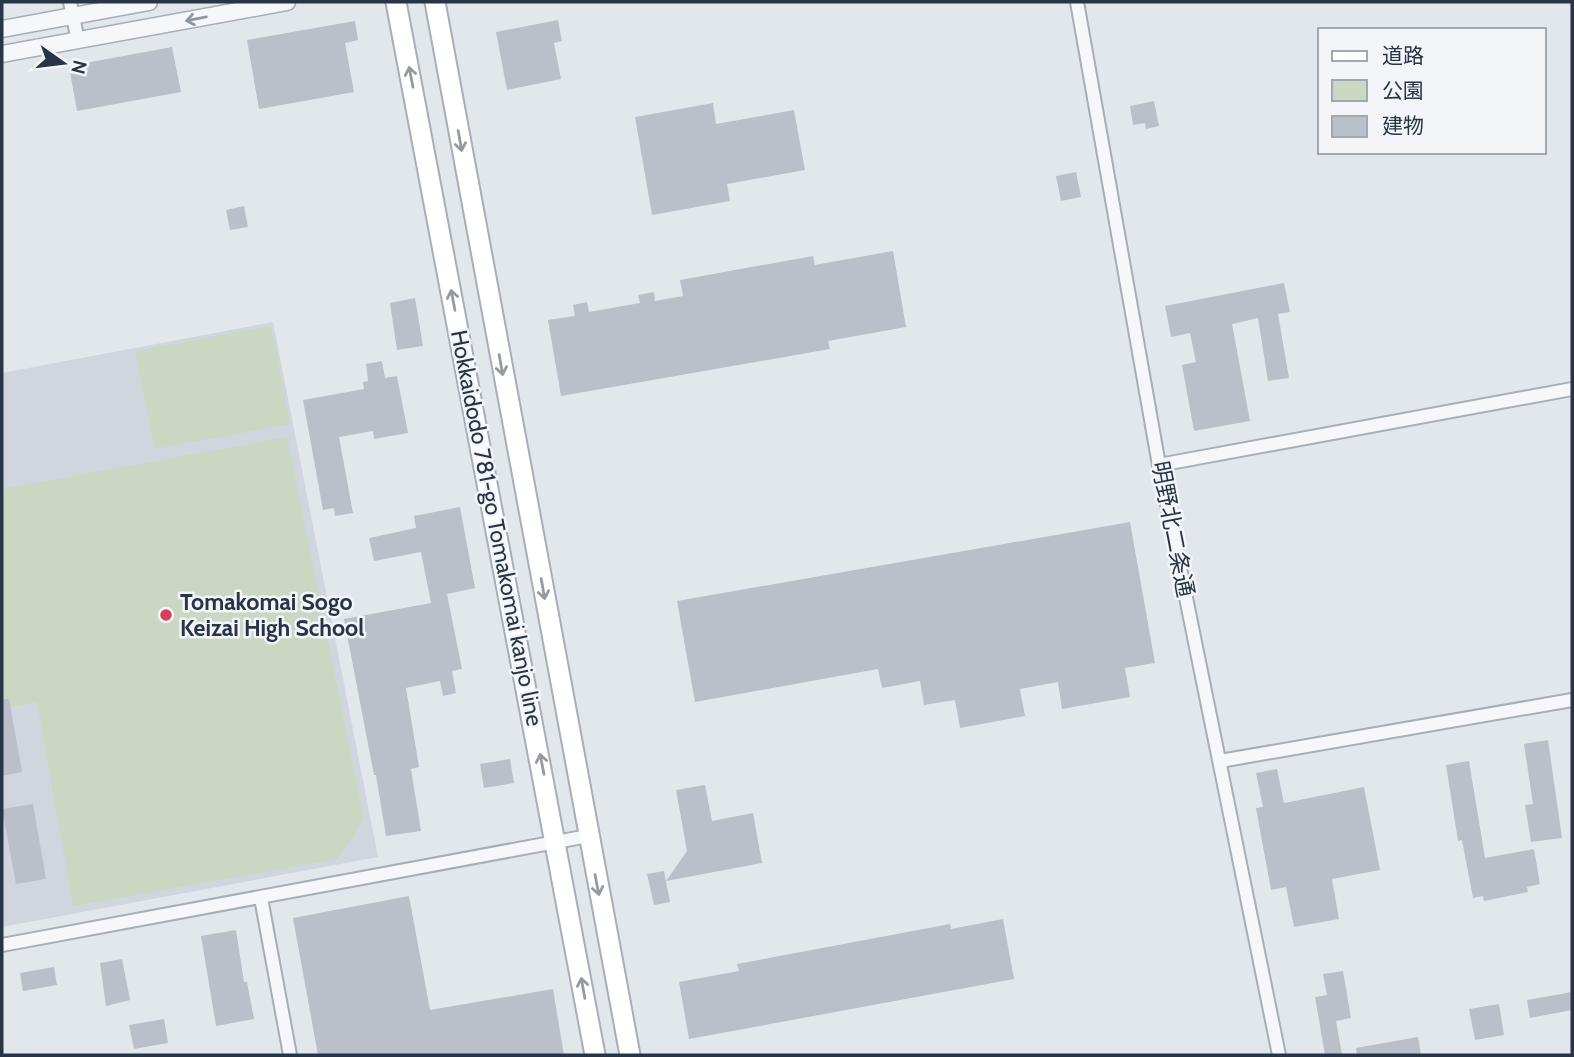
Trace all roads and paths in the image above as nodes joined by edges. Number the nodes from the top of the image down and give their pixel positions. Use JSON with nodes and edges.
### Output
{"nodes":[{"id":1,"x":149,"y":2,"type":"edge"},
{"id":2,"x":287,"y":2,"type":"edge"},
{"id":3,"x":396,"y":2,"type":"edge"},
{"id":4,"x":435,"y":2,"type":"edge"},
{"id":5,"x":1077,"y":2,"type":"edge"},
{"id":6,"x":72,"y":9,"type":"edge"},
{"id":7,"x":2,"y":29,"type":"edge"},
{"id":8,"x":78,"y":41,"type":"junction"},
{"id":9,"x":2,"y":54,"type":"edge"},
{"id":10,"x":1572,"y":389,"type":"edge"},
{"id":11,"x":1159,"y":465,"type":"junction"},
{"id":12,"x":1572,"y":700,"type":"edge"},
{"id":13,"x":1220,"y":761,"type":"junction"},
{"id":14,"x":588,"y":836,"type":"junction"},
{"id":15,"x":556,"y":841,"type":"junction"},
{"id":16,"x":261,"y":898,"type":"junction"},
{"id":17,"x":2,"y":946,"type":"edge"},
{"id":18,"x":290,"y":1055,"type":"edge"},
{"id":19,"x":596,"y":1055,"type":"edge"},
{"id":20,"x":630,"y":1055,"type":"edge"},
{"id":21,"x":1279,"y":1055,"type":"edge"}],
"edges":[{"from":1,"to":6,"type":"street"},
{"from":2,"to":8,"type":"street","one_way":true},
{"from":15,"to":3,"type":"main road","name":"Hokkaidodo 781-go Tomakomai kanjo line","one_way":true},
{"from":4,"to":14,"type":"main road","name":"Hokkaidodo 781-go Tomakomai kanjo line","one_way":true},
{"from":5,"to":11,"type":"street","name":"明野北二条通"},
{"from":6,"to":7,"type":"street"},
{"from":6,"to":8,"type":"street"},
{"from":8,"to":9,"type":"street"},
{"from":10,"to":11,"type":"street"},
{"from":11,"to":13,"type":"street","name":"明野北二条通"},
{"from":12,"to":13,"type":"street"},
{"from":13,"to":21,"type":"street","name":"明野北二条通"},
{"from":14,"to":15,"type":"street"},
{"from":14,"to":20,"type":"main road","name":"Hokkaidodo 781-go Tomakomai kanjo line","one_way":true},
{"from":15,"to":16,"type":"street"},
{"from":19,"to":15,"type":"main road","name":"Hokkaidodo 781-go Tomakomai kanjo line","one_way":true},
{"from":16,"to":17,"type":"street"},
{"from":16,"to":18,"type":"street"}]}
